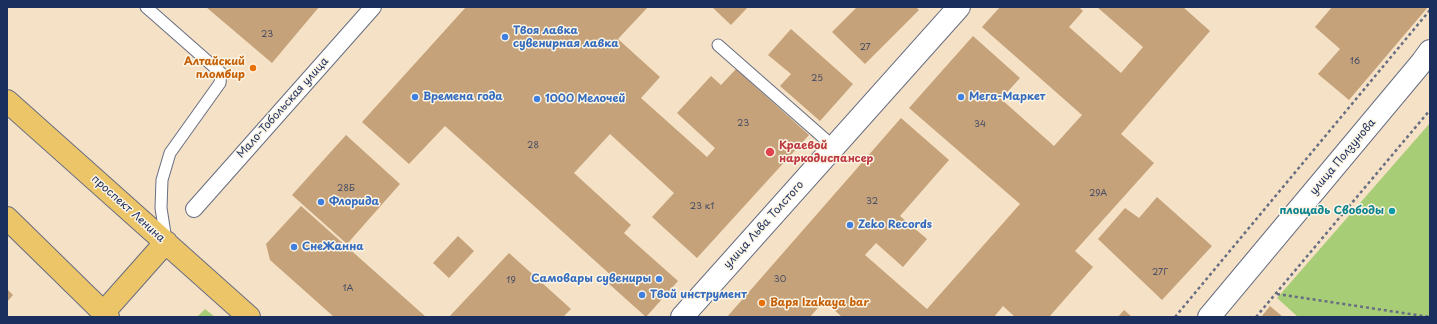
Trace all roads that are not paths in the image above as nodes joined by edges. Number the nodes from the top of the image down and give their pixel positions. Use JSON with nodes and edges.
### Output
{"nodes":[{"id":1,"x":146,"y":7,"type":"edge"},
{"id":2,"x":373,"y":7,"type":"edge"},
{"id":3,"x":959,"y":7,"type":"edge"},
{"id":4,"x":718,"y":45,"type":"dead end"},
{"id":5,"x":1430,"y":51,"type":"edge"},
{"id":6,"x":7,"y":101,"type":"edge"},
{"id":7,"x":834,"y":147,"type":"junction"},
{"id":8,"x":194,"y":209,"type":"dead end"},
{"id":9,"x":7,"y":218,"type":"edge"},
{"id":10,"x":166,"y":242,"type":"junction"},
{"id":11,"x":103,"y":316,"type":"edge"},
{"id":12,"x":249,"y":317,"type":"edge"},
{"id":13,"x":682,"y":317,"type":"edge"},
{"id":14,"x":1209,"y":317,"type":"edge"}],
"edges":[{"from":1,"to":10,"type":"lane"},
{"from":2,"to":8,"type":"street","name":"Мало-Тобольская улица"},
{"from":3,"to":7,"type":"street","name":"улица Льва Толстого"},
{"from":4,"to":7,"type":"lane"},
{"from":5,"to":14,"type":"street","name":"улица Ползунова"},
{"from":6,"to":10,"type":"main road","name":"проспект Ленина"},
{"from":7,"to":13,"type":"street","name":"улица Льва Толстого"},
{"from":9,"to":11,"type":"main road"},
{"from":10,"to":11,"type":"main road"},
{"from":10,"to":12,"type":"main road","name":"проспект Ленина"}]}
